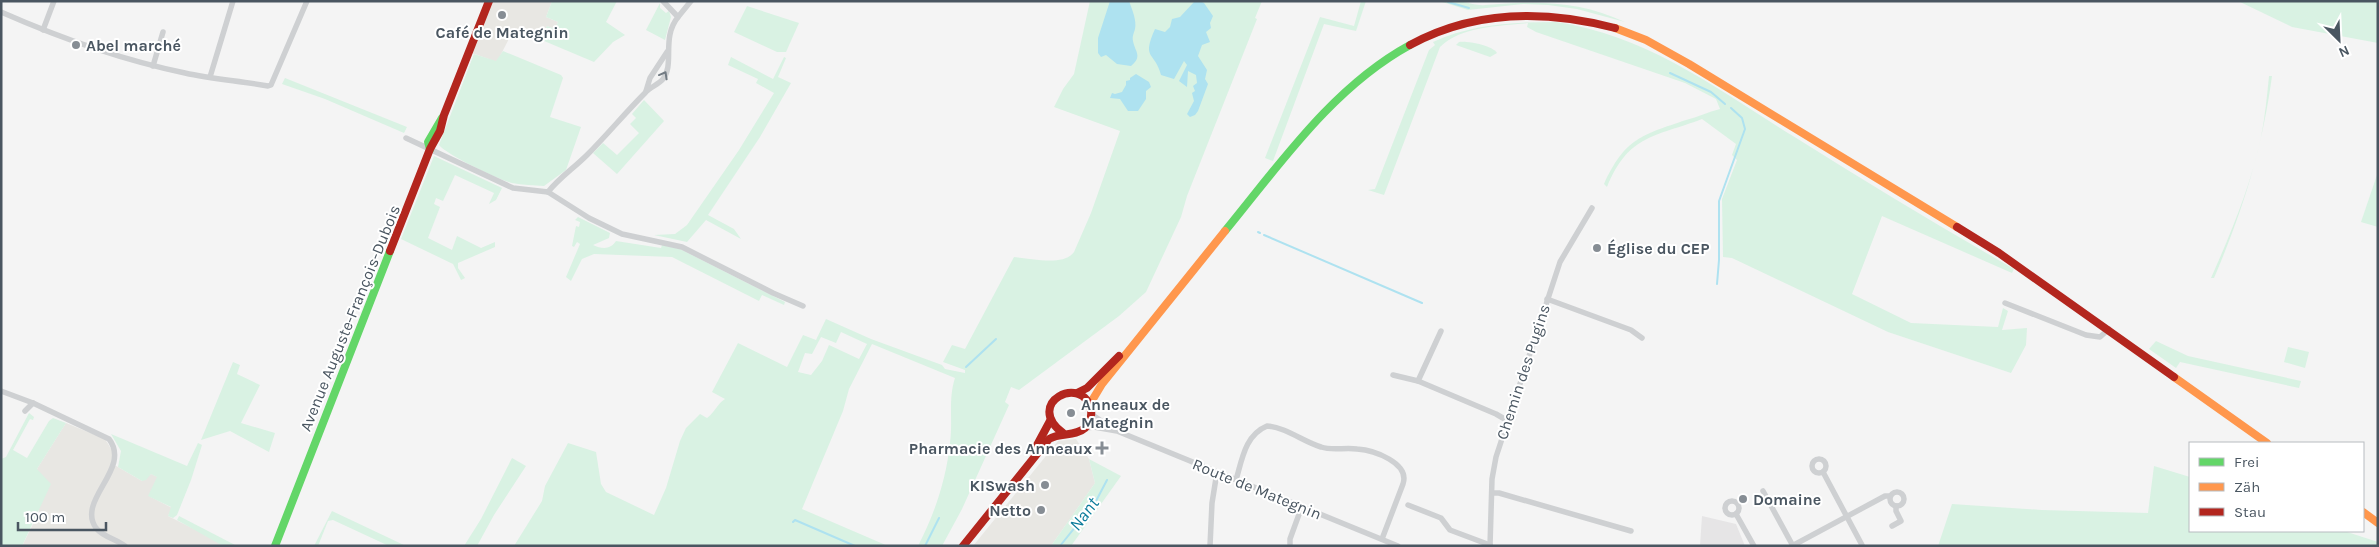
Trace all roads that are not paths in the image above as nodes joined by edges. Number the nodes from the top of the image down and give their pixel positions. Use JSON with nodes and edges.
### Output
{"nodes":[{"id":1,"x":54,"y":1,"type":"edge"},
{"id":2,"x":233,"y":1,"type":"edge"},
{"id":3,"x":307,"y":1,"type":"edge"},
{"id":4,"x":489,"y":1,"type":"edge"},
{"id":5,"x":663,"y":1,"type":"edge"},
{"id":6,"x":690,"y":1,"type":"edge"},
{"id":7,"x":1,"y":12,"type":"edge"},
{"id":8,"x":678,"y":17,"type":"junction"},
{"id":9,"x":43,"y":30,"type":"junction"},
{"id":10,"x":163,"y":32,"type":"dead end"},
{"id":11,"x":667,"y":52,"type":"junction"},
{"id":12,"x":153,"y":66,"type":"junction"},
{"id":13,"x":210,"y":77,"type":"junction"},
{"id":14,"x":646,"y":91,"type":"junction"},
{"id":15,"x":406,"y":138,"type":"dead end"},
{"id":16,"x":430,"y":150,"type":"junction"},
{"id":17,"x":548,"y":192,"type":"junction"},
{"id":18,"x":1592,"y":208,"type":"dead end"},
{"id":19,"x":1546,"y":299,"type":"junction"},
{"id":20,"x":2005,"y":304,"type":"dead end"},
{"id":21,"x":803,"y":306,"type":"dead end"},
{"id":22,"x":2110,"y":329,"type":"junction"},
{"id":23,"x":1441,"y":332,"type":"dead end"},
{"id":24,"x":1642,"y":338,"type":"dead end"},
{"id":25,"x":1125,"y":351,"type":"junction"},
{"id":26,"x":1393,"y":375,"type":"dead end"},
{"id":27,"x":1418,"y":381,"type":"junction"},
{"id":28,"x":1,"y":391,"type":"edge"},
{"id":29,"x":1077,"y":393,"type":"junction"},
{"id":30,"x":34,"y":403,"type":"junction"},
{"id":31,"x":1090,"y":404,"type":"junction"},
{"id":32,"x":24,"y":411,"type":"dead end"},
{"id":33,"x":1092,"y":414,"type":"junction"},
{"id":34,"x":1050,"y":421,"type":"junction"},
{"id":35,"x":1508,"y":421,"type":"junction"},
{"id":36,"x":1085,"y":428,"type":"junction"},
{"id":37,"x":1117,"y":431,"type":"junction"},
{"id":38,"x":1063,"y":433,"type":"junction"},
{"id":39,"x":2266,"y":442,"type":"edge"},
{"id":40,"x":1217,"y":472,"type":"junction"},
{"id":41,"x":1823,"y":472,"type":"dead end"},
{"id":42,"x":1020,"y":474,"type":"junction"},
{"id":43,"x":1236,"y":480,"type":"junction"},
{"id":44,"x":1763,"y":491,"type":"dead end"},
{"id":45,"x":1492,"y":493,"type":"junction"},
{"id":46,"x":1001,"y":496,"type":"junction"},
{"id":47,"x":1890,"y":496,"type":"junction"},
{"id":48,"x":1408,"y":505,"type":"dead end"},
{"id":49,"x":1302,"y":506,"type":"junction"},
{"id":50,"x":1896,"y":506,"type":"junction"},
{"id":51,"x":2364,"y":513,"type":"edge"},
{"id":52,"x":1736,"y":514,"type":"dead end"},
{"id":53,"x":1847,"y":516,"type":"junction"},
{"id":54,"x":2378,"y":523,"type":"edge"},
{"id":55,"x":1892,"y":526,"type":"dead end"},
{"id":56,"x":1631,"y":531,"type":"dead end"},
{"id":57,"x":1382,"y":539,"type":"junction"},
{"id":58,"x":1290,"y":544,"type":"dead end"},
{"id":59,"x":1396,"y":545,"type":"edge"},
{"id":60,"x":1490,"y":545,"type":"edge"},
{"id":61,"x":1870,"y":545,"type":"edge"},
{"id":62,"x":126,"y":546,"type":"edge"},
{"id":63,"x":275,"y":546,"type":"edge"},
{"id":64,"x":956,"y":546,"type":"edge"},
{"id":65,"x":964,"y":546,"type":"edge"},
{"id":66,"x":1210,"y":546,"type":"edge"},
{"id":67,"x":1754,"y":546,"type":"edge"},
{"id":68,"x":1793,"y":546,"type":"edge"},
{"id":69,"x":1862,"y":546,"type":"edge"}],
"edges":[{"from":1,"to":9,"type":"street"},
{"from":2,"to":13,"type":"street"},
{"from":3,"to":13,"type":"street"},
{"from":4,"to":16,"type":"main road","name":"Avenue Auguste-François-Dubois"},
{"from":5,"to":8,"type":"street"},
{"from":6,"to":8,"type":"street"},
{"from":7,"to":9,"type":"street"},
{"from":8,"to":11,"type":"street"},
{"from":9,"to":12,"type":"street"},
{"from":10,"to":12,"type":"street"},
{"from":11,"to":14,"type":"street"},
{"from":14,"to":11,"type":"street","one_way":true},
{"from":12,"to":13,"type":"street"},
{"from":14,"to":17,"type":"street"},
{"from":15,"to":16,"type":"street"},
{"from":16,"to":17,"type":"street"},
{"from":16,"to":63,"type":"main road","name":"Avenue Auguste-François-Dubois"},
{"from":17,"to":21,"type":"street"},
{"from":18,"to":19,"type":"street","name":"Chemin des Pugins"},
{"from":19,"to":24,"type":"street"},
{"from":19,"to":35,"type":"street","name":"Chemin des Pugins"},
{"from":20,"to":22,"type":"street"},
{"from":22,"to":25,"type":"main road"},
{"from":22,"to":39,"type":"main road"},
{"from":23,"to":27,"type":"street"},
{"from":25,"to":29,"type":"main road"},
{"from":25,"to":31,"type":"main road"},
{"from":26,"to":27,"type":"street"},
{"from":27,"to":35,"type":"street"},
{"from":28,"to":30,"type":"street"},
{"from":29,"to":31,"type":"main road"},
{"from":29,"to":34,"type":"main road"},
{"from":30,"to":32,"type":"street"},
{"from":30,"to":62,"type":"street"},
{"from":31,"to":33,"type":"main road"},
{"from":33,"to":36,"type":"main road"},
{"from":33,"to":37,"type":"street","name":"Route de Mategnin"},
{"from":34,"to":38,"type":"main road"},
{"from":34,"to":42,"type":"main road"},
{"from":35,"to":45,"type":"street","name":"Chemin des Pugins"},
{"from":36,"to":37,"type":"street","name":"Route de Mategnin"},
{"from":36,"to":38,"type":"main road"},
{"from":37,"to":40,"type":"street","name":"Route de Mategnin"},
{"from":38,"to":42,"type":"main road"},
{"from":40,"to":43,"type":"street","name":"Route de Mategnin"},
{"from":40,"to":66,"type":"street"},
{"from":41,"to":53,"type":"street"},
{"from":42,"to":46,"type":"main road"},
{"from":43,"to":49,"type":"street","name":"Route de Mategnin"},
{"from":43,"to":57,"type":"street"},
{"from":44,"to":68,"type":"street"},
{"from":45,"to":56,"type":"street"},
{"from":45,"to":60,"type":"street","name":"Chemin des Pugins"},
{"from":46,"to":64,"type":"main road"},
{"from":46,"to":65,"type":"main road"},
{"from":47,"to":50,"type":"street"},
{"from":47,"to":50,"type":"street"},
{"from":47,"to":53,"type":"street"},
{"from":48,"to":60,"type":"street"},
{"from":49,"to":57,"type":"street","name":"Route de Mategnin"},
{"from":49,"to":58,"type":"street"},
{"from":50,"to":55,"type":"street"},
{"from":51,"to":54,"type":"main road"},
{"from":52,"to":67,"type":"street"},
{"from":53,"to":68,"type":"street"},
{"from":53,"to":69,"type":"street"},
{"from":57,"to":59,"type":"street","name":"Route de Mategnin"},
{"from":61,"to":69,"type":"street"}]}
